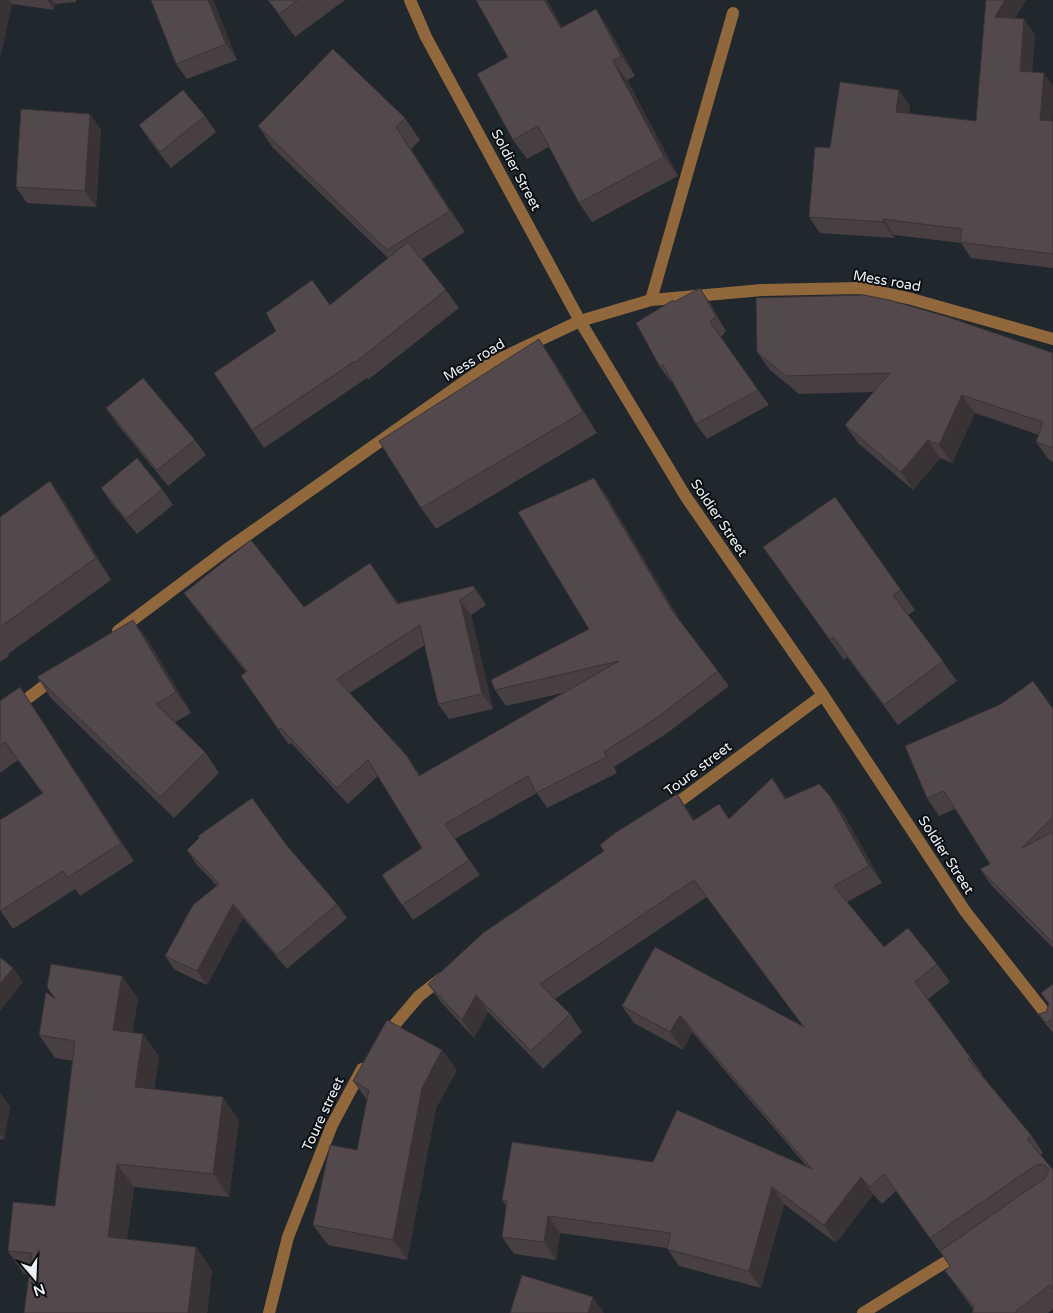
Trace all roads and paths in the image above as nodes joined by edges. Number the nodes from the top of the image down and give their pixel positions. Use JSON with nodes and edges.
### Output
{"nodes":[{"id":1,"x":410,"y":0,"type":"edge"},
{"id":2,"x":733,"y":12,"type":"dead end"},
{"id":3,"x":651,"y":300,"type":"junction"},
{"id":4,"x":580,"y":321,"type":"junction"},
{"id":5,"x":1053,"y":339,"type":"edge"},
{"id":6,"x":109,"y":637,"type":"edge"},
{"id":7,"x":62,"y":672,"type":"edge"},
{"id":8,"x":823,"y":695,"type":"junction"},
{"id":9,"x":0,"y":719,"type":"edge"},
{"id":10,"x":656,"y":819,"type":"edge"},
{"id":11,"x":450,"y":972,"type":"edge"},
{"id":12,"x":1053,"y":1023,"type":"edge"},
{"id":13,"x":967,"y":1248,"type":"edge"},
{"id":14,"x":269,"y":1313,"type":"edge"},
{"id":15,"x":863,"y":1313,"type":"edge"}],
"edges":[{"from":1,"to":4,"type":"street","name":"Soldier Street"},
{"from":2,"to":3,"type":"street"},
{"from":3,"to":4,"type":"street","name":"Mess road"},
{"from":3,"to":5,"type":"street","name":"Mess road"},
{"from":4,"to":6,"type":"street","name":"Mess road"},
{"from":4,"to":8,"type":"street","name":"Soldier Street"},
{"from":7,"to":9,"type":"street"},
{"from":8,"to":10,"type":"street","name":"Toure street"},
{"from":8,"to":12,"type":"street","name":"Soldier Street"},
{"from":11,"to":14,"type":"street","name":"Toure street"},
{"from":13,"to":15,"type":"street"}]}
